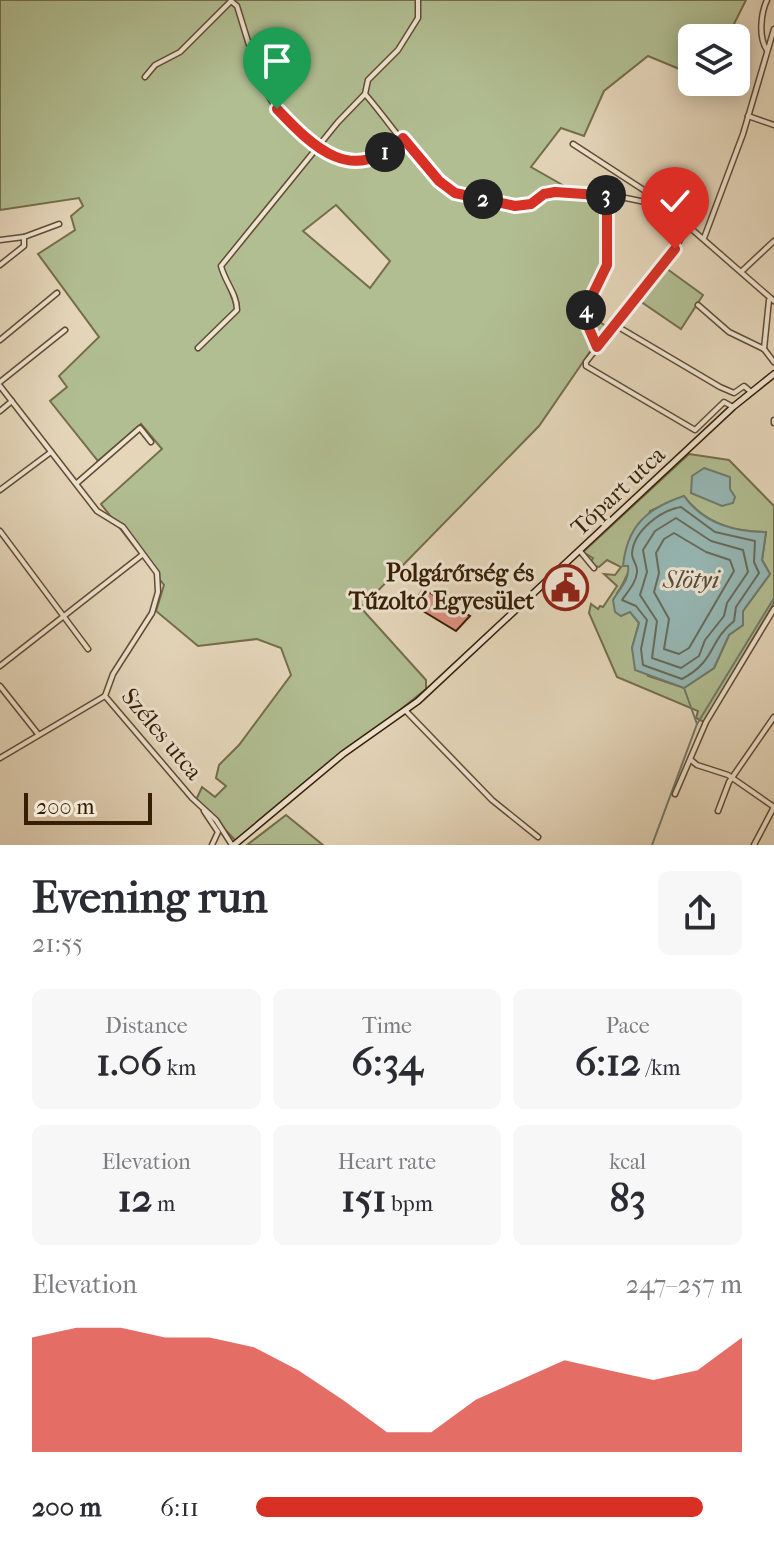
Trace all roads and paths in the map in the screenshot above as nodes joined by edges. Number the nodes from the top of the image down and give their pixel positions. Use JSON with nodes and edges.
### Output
{"nodes":[{"id":1,"x":418,"y":0,"type":"edge"},
{"id":2,"x":767,"y":0,"type":"edge"},
{"id":3,"x":231,"y":1,"type":"edge"},
{"id":4,"x":774,"y":29,"type":"edge"},
{"id":5,"x":767,"y":50,"type":"junction"},
{"id":6,"x":145,"y":77,"type":"dead end"},
{"id":7,"x":365,"y":94,"type":"junction"},
{"id":8,"x":748,"y":116,"type":"junction"},
{"id":9,"x":774,"y":125,"type":"edge"},
{"id":10,"x":403,"y":138,"type":"junction"},
{"id":11,"x":573,"y":144,"type":"dead end"},
{"id":12,"x":318,"y":150,"type":"junction"},
{"id":13,"x":613,"y":196,"type":"junction"},
{"id":14,"x":663,"y":206,"type":"junction"},
{"id":15,"x":59,"y":224,"type":"dead end"},
{"id":16,"x":688,"y":225,"type":"junction"},
{"id":17,"x":24,"y":237,"type":"junction"},
{"id":18,"x":704,"y":238,"type":"junction"},
{"id":19,"x":0,"y":240,"type":"edge"},
{"id":20,"x":774,"y":241,"type":"edge"},
{"id":21,"x":0,"y":265,"type":"edge"},
{"id":22,"x":742,"y":271,"type":"junction"},
{"id":23,"x":57,"y":293,"type":"dead end"},
{"id":24,"x":772,"y":300,"type":"edge"},
{"id":25,"x":698,"y":305,"type":"dead end"},
{"id":26,"x":615,"y":325,"type":"junction"},
{"id":27,"x":65,"y":330,"type":"dead end"},
{"id":28,"x":0,"y":340,"type":"edge"},
{"id":29,"x":597,"y":347,"type":"junction"},
{"id":30,"x":198,"y":348,"type":"dead end"},
{"id":31,"x":764,"y":349,"type":"junction"},
{"id":32,"x":774,"y":362,"type":"edge"},
{"id":33,"x":774,"y":374,"type":"edge"},
{"id":34,"x":0,"y":384,"type":"edge"},
{"id":35,"x":751,"y":392,"type":"junction"},
{"id":36,"x":734,"y":393,"type":"junction"},
{"id":37,"x":12,"y":401,"type":"junction"},
{"id":38,"x":724,"y":402,"type":"junction"},
{"id":39,"x":733,"y":407,"type":"junction"},
{"id":40,"x":0,"y":411,"type":"edge"},
{"id":41,"x":151,"y":442,"type":"dead end"},
{"id":42,"x":51,"y":452,"type":"junction"},
{"id":43,"x":77,"y":483,"type":"junction"},
{"id":44,"x":0,"y":490,"type":"edge"},
{"id":45,"x":0,"y":531,"type":"edge"},
{"id":46,"x":580,"y":551,"type":"junction"},
{"id":47,"x":142,"y":555,"type":"junction"},
{"id":48,"x":594,"y":568,"type":"dead end"},
{"id":49,"x":554,"y":575,"type":"junction"},
{"id":50,"x":563,"y":585,"type":"dead end"},
{"id":51,"x":774,"y":609,"type":"edge"},
{"id":52,"x":64,"y":616,"type":"junction"},
{"id":53,"x":88,"y":649,"type":"dead end"},
{"id":54,"x":0,"y":666,"type":"edge"},
{"id":55,"x":0,"y":686,"type":"edge"},
{"id":56,"x":105,"y":696,"type":"junction"},
{"id":57,"x":405,"y":710,"type":"junction"},
{"id":58,"x":774,"y":717,"type":"edge"},
{"id":59,"x":38,"y":734,"type":"junction"},
{"id":60,"x":0,"y":758,"type":"edge"},
{"id":61,"x":691,"y":760,"type":"junction"},
{"id":62,"x":732,"y":780,"type":"junction"},
{"id":63,"x":676,"y":793,"type":"dead end"},
{"id":64,"x":774,"y":807,"type":"edge"},
{"id":65,"x":204,"y":811,"type":"junction"},
{"id":66,"x":718,"y":811,"type":"dead end"},
{"id":67,"x":538,"y":837,"type":"dead end"},
{"id":68,"x":212,"y":845,"type":"edge"},
{"id":69,"x":233,"y":845,"type":"edge"},
{"id":70,"x":754,"y":845,"type":"edge"}],
"edges":[{"from":1,"to":7,"type":"street"},
{"from":2,"to":5,"type":"street"},
{"from":3,"to":6,"type":"street"},
{"from":3,"to":12,"type":"street"},
{"from":4,"to":5,"type":"street"},
{"from":5,"to":8,"type":"street"},
{"from":7,"to":10,"type":"street"},
{"from":7,"to":12,"type":"street"},
{"from":8,"to":9,"type":"street"},
{"from":8,"to":18,"type":"street"},
{"from":10,"to":12,"type":"street"},
{"from":10,"to":13,"type":"street"},
{"from":11,"to":14,"type":"street"},
{"from":12,"to":30,"type":"street"},
{"from":13,"to":14,"type":"street"},
{"from":13,"to":29,"type":"street"},
{"from":14,"to":16,"type":"street"},
{"from":15,"to":17,"type":"street"},
{"from":16,"to":18,"type":"street"},
{"from":16,"to":26,"type":"street"},
{"from":17,"to":19,"type":"street"},
{"from":17,"to":21,"type":"street"},
{"from":18,"to":22,"type":"street"},
{"from":20,"to":22,"type":"street"},
{"from":22,"to":24,"type":"street"},
{"from":23,"to":28,"type":"street"},
{"from":24,"to":31,"type":"street"},
{"from":25,"to":31,"type":"street"},
{"from":26,"to":29,"type":"street"},
{"from":26,"to":36,"type":"street"},
{"from":27,"to":34,"type":"street"},
{"from":29,"to":38,"type":"street"},
{"from":31,"to":32,"type":"street"},
{"from":33,"to":35,"type":"main road","name":"Tópart utca"},
{"from":34,"to":37,"type":"street","name":"Széles utca"},
{"from":35,"to":36,"type":"street"},
{"from":35,"to":39,"type":"main road","name":"Tópart utca"},
{"from":36,"to":38,"type":"street"},
{"from":37,"to":40,"type":"street"},
{"from":37,"to":42,"type":"street","name":"Széles utca"},
{"from":38,"to":39,"type":"street"},
{"from":39,"to":46,"type":"main road","name":"Tópart utca"},
{"from":41,"to":43,"type":"street"},
{"from":42,"to":43,"type":"street","name":"Széles utca"},
{"from":42,"to":44,"type":"street"},
{"from":43,"to":47,"type":"street","name":"Széles utca"},
{"from":45,"to":52,"type":"street"},
{"from":46,"to":48,"type":"street"},
{"from":46,"to":49,"type":"main road","name":"Tópart utca"},
{"from":47,"to":52,"type":"street"},
{"from":47,"to":56,"type":"street","name":"Széles utca"},
{"from":49,"to":50,"type":"street"},
{"from":49,"to":57,"type":"main road","name":"Tópart utca"},
{"from":51,"to":61,"type":"street"},
{"from":52,"to":53,"type":"street"},
{"from":52,"to":54,"type":"street"},
{"from":55,"to":59,"type":"street"},
{"from":56,"to":59,"type":"street"},
{"from":56,"to":65,"type":"street","name":"Széles utca"},
{"from":57,"to":67,"type":"street"},
{"from":57,"to":69,"type":"main road","name":"Tópart utca"},
{"from":58,"to":62,"type":"street"},
{"from":59,"to":60,"type":"street"},
{"from":61,"to":62,"type":"street"},
{"from":61,"to":63,"type":"street"},
{"from":62,"to":64,"type":"street"},
{"from":62,"to":66,"type":"street"},
{"from":64,"to":70,"type":"street"},
{"from":65,"to":68,"type":"street"},
{"from":65,"to":69,"type":"street","name":"Széles utca"}]}
